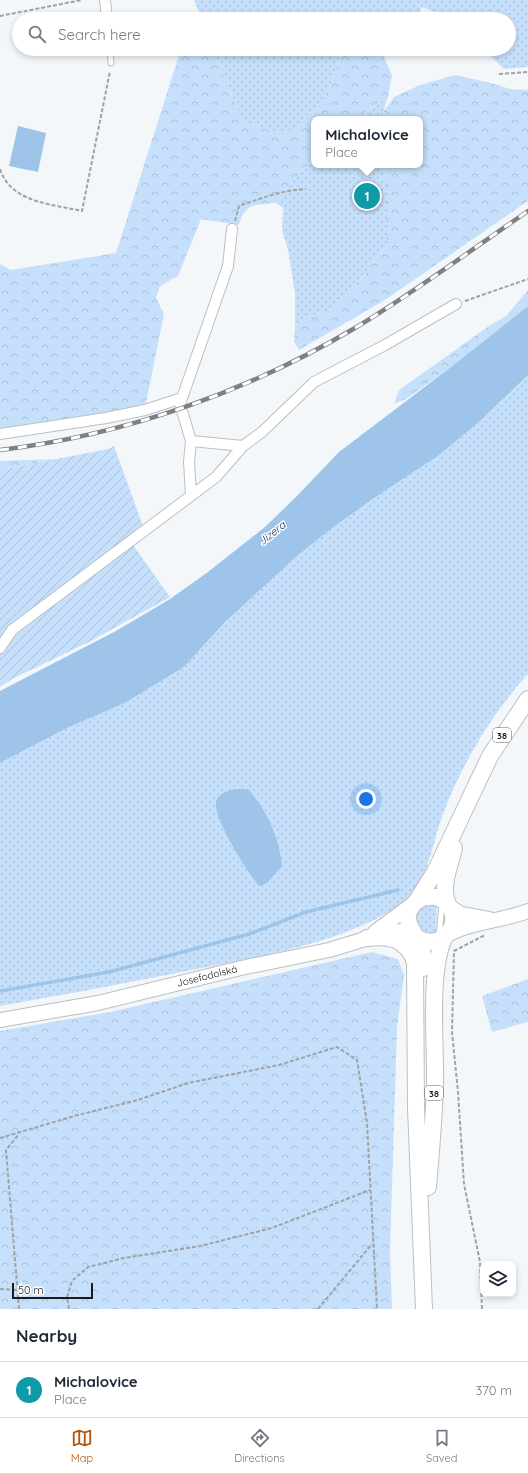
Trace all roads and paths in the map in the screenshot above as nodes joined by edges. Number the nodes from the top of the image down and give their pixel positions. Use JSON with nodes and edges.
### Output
{"nodes":[{"id":1,"x":82,"y":0,"type":"edge"},
{"id":2,"x":105,"y":0,"type":"edge"},
{"id":3,"x":20,"y":12,"type":"edge"},
{"id":4,"x":106,"y":12,"type":"edge"},
{"id":5,"x":12,"y":14,"type":"edge"},
{"id":6,"x":0,"y":16,"type":"edge"},
{"id":7,"x":110,"y":56,"type":"edge"},
{"id":8,"x":111,"y":63,"type":"joint"},
{"id":9,"x":528,"y":72,"type":"edge"},
{"id":10,"x":499,"y":74,"type":"dead end"},
{"id":11,"x":0,"y":169,"type":"edge"},
{"id":12,"x":306,"y":189,"type":"dead end"},
{"id":13,"x":232,"y":229,"type":"joint"},
{"id":14,"x":528,"y":279,"type":"edge"},
{"id":15,"x":456,"y":304,"type":"joint"},
{"id":16,"x":182,"y":398,"type":"junction"},
{"id":17,"x":0,"y":434,"type":"edge"},
{"id":18,"x":191,"y":442,"type":"junction"},
{"id":19,"x":243,"y":446,"type":"junction"},
{"id":20,"x":191,"y":495,"type":"junction"},
{"id":21,"x":0,"y":648,"type":"edge"},
{"id":22,"x":528,"y":699,"type":"edge"},
{"id":23,"x":466,"y":805,"type":"junction"},
{"id":24,"x":415,"y":902,"type":"junction"},
{"id":25,"x":447,"y":904,"type":"junction"},
{"id":26,"x":528,"y":911,"type":"edge"},
{"id":27,"x":497,"y":920,"type":"junction"},
{"id":28,"x":413,"y":933,"type":"junction"},
{"id":29,"x":444,"y":937,"type":"junction"},
{"id":30,"x":367,"y":938,"type":"junction"},
{"id":31,"x":0,"y":1020,"type":"edge"},
{"id":32,"x":416,"y":1031,"type":"junction"},
{"id":33,"x":20,"y":1133,"type":"junction"},
{"id":34,"x":0,"y":1138,"type":"edge"},
{"id":35,"x":370,"y":1190,"type":"junction"},
{"id":36,"x":373,"y":1243,"type":"junction"},
{"id":37,"x":423,"y":1251,"type":"junction"},
{"id":38,"x":0,"y":1289,"type":"edge"},
{"id":39,"x":18,"y":1290,"type":"junction"},
{"id":40,"x":19,"y":1309,"type":"edge"},
{"id":41,"x":69,"y":1309,"type":"edge"},
{"id":42,"x":318,"y":1309,"type":"edge"},
{"id":43,"x":377,"y":1309,"type":"edge"},
{"id":44,"x":424,"y":1309,"type":"edge"},
{"id":45,"x":482,"y":1309,"type":"edge"}],
"edges":[{"from":1,"to":3,"type":"path"},
{"from":2,"to":4,"type":"street"},
{"from":5,"to":6,"type":"path"},
{"from":7,"to":8,"type":"lane"},
{"from":8,"to":11,"type":"path"},
{"from":9,"to":10,"type":"path"},
{"from":12,"to":13,"type":"path"},
{"from":13,"to":16,"type":"street"},
{"from":14,"to":15,"type":"path"},
{"from":15,"to":19,"type":"street"},
{"from":16,"to":17,"type":"street"},
{"from":16,"to":18,"type":"street"},
{"from":18,"to":19,"type":"street"},
{"from":18,"to":20,"type":"street"},
{"from":19,"to":20,"type":"street"},
{"from":20,"to":21,"type":"street"},
{"from":22,"to":23,"type":"main road","number":"38"},
{"from":23,"to":24,"type":"main road","number":"38"},
{"from":23,"to":25,"type":"main road","number":"38"},
{"from":24,"to":25,"type":"main road"},
{"from":24,"to":28,"type":"main road","number":"38"},
{"from":24,"to":30,"type":"main road"},
{"from":25,"to":27,"type":"main road"},
{"from":25,"to":29,"type":"main road","number":"38"},
{"from":26,"to":27,"type":"main road"},
{"from":27,"to":29,"type":"main road"},
{"from":27,"to":45,"type":"path"},
{"from":28,"to":29,"type":"main road"},
{"from":28,"to":30,"type":"main road","name":"Josefodolská"},
{"from":28,"to":32,"type":"main road","number":"38"},
{"from":29,"to":37,"type":"main road","number":"38"},
{"from":30,"to":31,"type":"main road","name":"Josefodolská"},
{"from":30,"to":32,"type":"main road"},
{"from":32,"to":37,"type":"main road","number":"38"},
{"from":33,"to":34,"type":"path"},
{"from":33,"to":35,"type":"path"},
{"from":33,"to":39,"type":"path"},
{"from":35,"to":36,"type":"path"},
{"from":35,"to":41,"type":"path"},
{"from":36,"to":42,"type":"path"},
{"from":36,"to":43,"type":"path"},
{"from":37,"to":44,"type":"main road","number":"38"},
{"from":38,"to":39,"type":"path"},
{"from":39,"to":40,"type":"path"}]}
